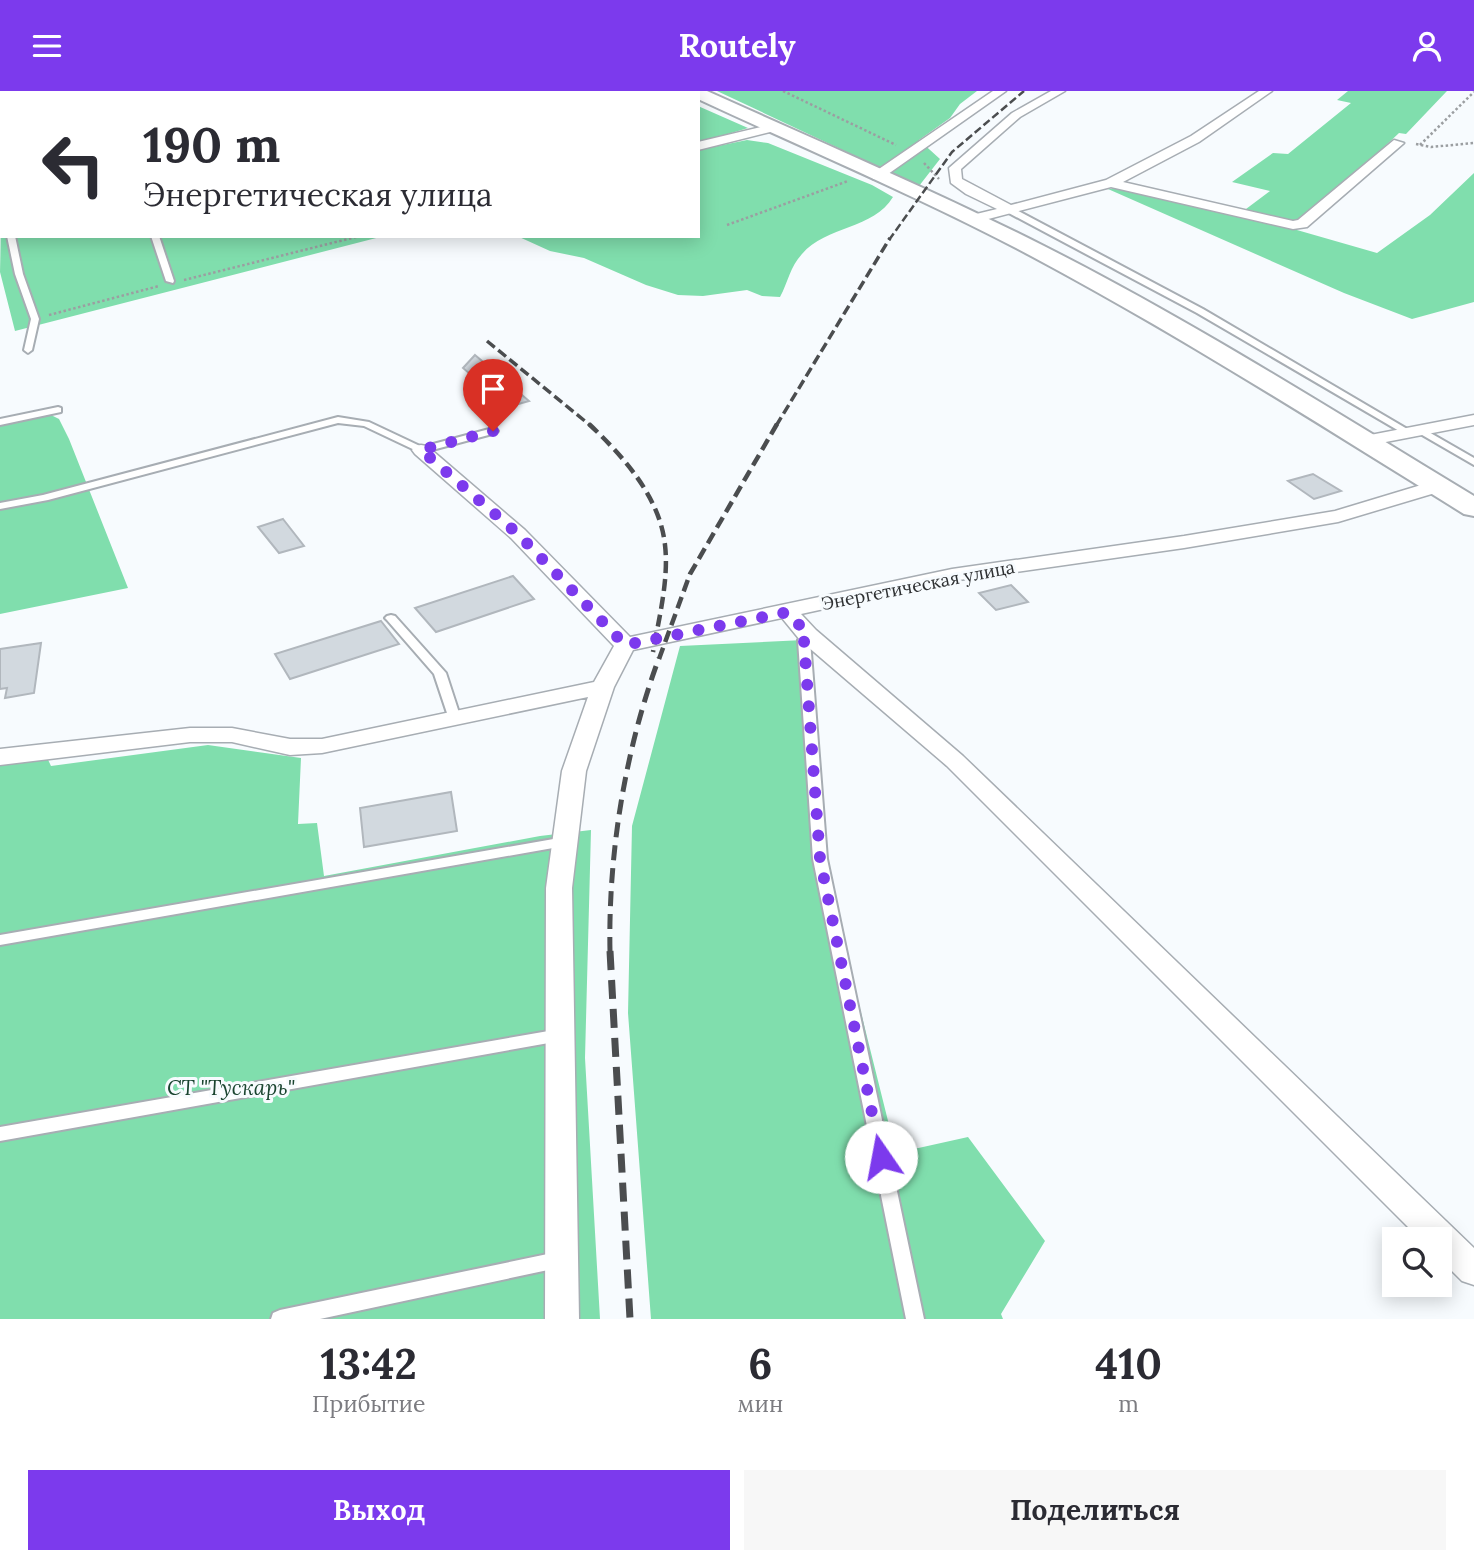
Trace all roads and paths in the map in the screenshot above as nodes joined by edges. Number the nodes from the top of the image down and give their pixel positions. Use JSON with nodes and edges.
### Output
{"nodes":[{"id":1,"x":783,"y":91,"type":"edge"},
{"id":2,"x":1000,"y":91,"type":"edge"},
{"id":3,"x":1059,"y":91,"type":"edge"},
{"id":4,"x":1266,"y":91,"type":"edge"},
{"id":5,"x":1474,"y":92,"type":"edge"},
{"id":6,"x":700,"y":93,"type":"edge"},
{"id":7,"x":774,"y":128,"type":"junction"},
{"id":8,"x":1398,"y":143,"type":"joint"},
{"id":9,"x":1474,"y":143,"type":"edge"},
{"id":10,"x":1420,"y":145,"type":"junction"},
{"id":11,"x":700,"y":146,"type":"edge"},
{"id":12,"x":912,"y":153,"type":"junction"},
{"id":13,"x":874,"y":174,"type":"junction"},
{"id":14,"x":956,"y":180,"type":"junction"},
{"id":15,"x":1111,"y":183,"type":"junction"},
{"id":16,"x":1008,"y":209,"type":"junction"},
{"id":17,"x":973,"y":219,"type":"junction"},
{"id":18,"x":727,"y":225,"type":"dead end"},
{"id":19,"x":10,"y":238,"type":"edge"},
{"id":20,"x":156,"y":238,"type":"edge"},
{"id":21,"x":352,"y":238,"type":"edge"},
{"id":22,"x":170,"y":281,"type":"junction"},
{"id":23,"x":35,"y":319,"type":"junction"},
{"id":24,"x":28,"y":349,"type":"dead end"},
{"id":25,"x":58,"y":410,"type":"dead end"},
{"id":26,"x":1474,"y":420,"type":"edge"},
{"id":27,"x":0,"y":422,"type":"edge"},
{"id":28,"x":493,"y":431,"type":"dead end"},
{"id":29,"x":1415,"y":432,"type":"junction"},
{"id":30,"x":1365,"y":442,"type":"junction"},
{"id":31,"x":421,"y":450,"type":"junction"},
{"id":32,"x":1474,"y":462,"type":"edge"},
{"id":33,"x":1438,"y":486,"type":"junction"},
{"id":34,"x":0,"y":506,"type":"edge"},
{"id":35,"x":1474,"y":507,"type":"edge"},
{"id":36,"x":788,"y":612,"type":"junction"},
{"id":37,"x":391,"y":618,"type":"dead end"},
{"id":38,"x":808,"y":635,"type":"junction"},
{"id":39,"x":625,"y":645,"type":"junction"},
{"id":40,"x":603,"y":687,"type":"junction"},
{"id":41,"x":456,"y":719,"type":"junction"},
{"id":42,"x":0,"y":757,"type":"edge"},
{"id":43,"x":565,"y":842,"type":"junction"},
{"id":44,"x":0,"y":940,"type":"edge"},
{"id":45,"x":560,"y":1035,"type":"junction"},
{"id":46,"x":0,"y":1134,"type":"edge"},
{"id":47,"x":562,"y":1259,"type":"junction"},
{"id":48,"x":1474,"y":1270,"type":"edge"},
{"id":49,"x":280,"y":1319,"type":"edge"},
{"id":50,"x":562,"y":1319,"type":"edge"},
{"id":51,"x":915,"y":1319,"type":"edge"}],
"edges":[{"from":1,"to":12,"type":"path"},
{"from":2,"to":12,"type":"street"},
{"from":3,"to":14,"type":"street"},
{"from":4,"to":15,"type":"street"},
{"from":5,"to":10,"type":"path"},
{"from":6,"to":7,"type":"main road"},
{"from":7,"to":11,"type":"street"},
{"from":7,"to":13,"type":"main road"},
{"from":8,"to":10,"type":"path"},
{"from":8,"to":15,"type":"street"},
{"from":9,"to":10,"type":"path"},
{"from":12,"to":13,"type":"street"},
{"from":12,"to":14,"type":"path"},
{"from":13,"to":17,"type":"main road"},
{"from":13,"to":18,"type":"path"},
{"from":14,"to":16,"type":"street"},
{"from":15,"to":16,"type":"street"},
{"from":16,"to":17,"type":"street"},
{"from":16,"to":29,"type":"lane"},
{"from":17,"to":30,"type":"main road"},
{"from":19,"to":23,"type":"lane"},
{"from":20,"to":22,"type":"lane"},
{"from":21,"to":22,"type":"path"},
{"from":22,"to":23,"type":"path"},
{"from":23,"to":24,"type":"lane"},
{"from":25,"to":27,"type":"lane"},
{"from":26,"to":29,"type":"street"},
{"from":28,"to":31,"type":"lane"},
{"from":29,"to":30,"type":"street"},
{"from":29,"to":32,"type":"lane"},
{"from":30,"to":33,"type":"main road"},
{"from":31,"to":34,"type":"lane"},
{"from":31,"to":39,"type":"street"},
{"from":33,"to":35,"type":"main road"},
{"from":33,"to":36,"type":"street","name":"Энергетическая улица"},
{"from":36,"to":38,"type":"street"},
{"from":36,"to":39,"type":"street","name":"Энергетическая улица"},
{"from":37,"to":41,"type":"lane"},
{"from":38,"to":48,"type":"street"},
{"from":38,"to":51,"type":"lane"},
{"from":39,"to":40,"type":"street"},
{"from":40,"to":41,"type":"street"},
{"from":40,"to":43,"type":"street"},
{"from":41,"to":42,"type":"street"},
{"from":43,"to":44,"type":"lane"},
{"from":43,"to":45,"type":"street"},
{"from":45,"to":46,"type":"lane"},
{"from":45,"to":47,"type":"street"},
{"from":47,"to":49,"type":"lane"},
{"from":47,"to":50,"type":"street"}]}
